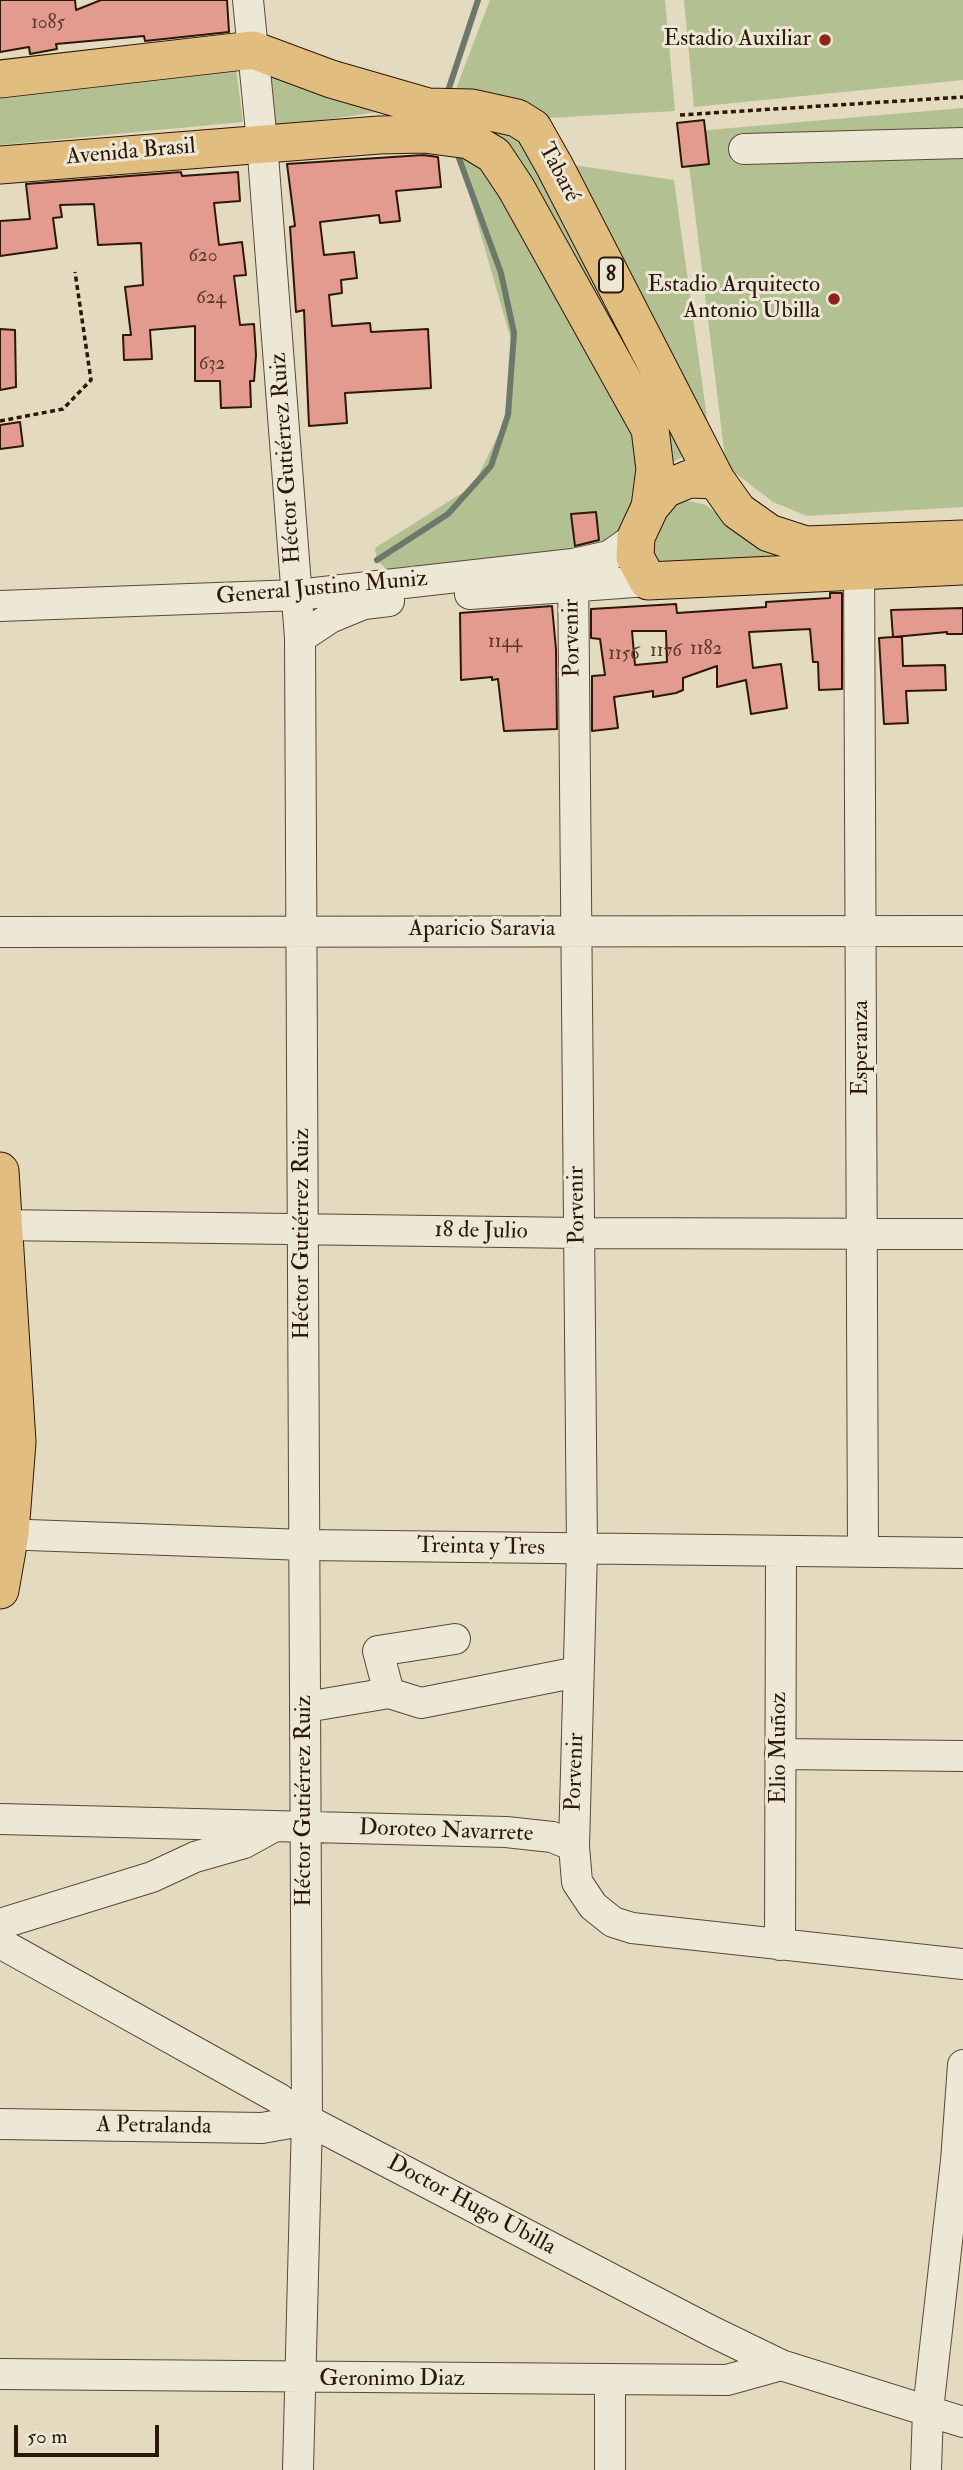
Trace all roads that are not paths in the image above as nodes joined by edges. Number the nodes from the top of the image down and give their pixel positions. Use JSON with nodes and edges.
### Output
{"nodes":[{"id":1,"x":248,"y":0,"type":"edge"},
{"id":2,"x":253,"y":50,"type":"junction"},
{"id":3,"x":0,"y":79,"type":"edge"},
{"id":4,"x":426,"y":120,"type":"junction"},
{"id":5,"x":470,"y":124,"type":"junction"},
{"id":6,"x":262,"y":142,"type":"junction"},
{"id":7,"x":963,"y":143,"type":"edge"},
{"id":8,"x":744,"y":149,"type":"dead end"},
{"id":9,"x":0,"y":164,"type":"edge"},
{"id":10,"x":716,"y":480,"type":"junction"},
{"id":11,"x":643,"y":522,"type":"junction"},
{"id":12,"x":963,"y":538,"type":"edge"},
{"id":13,"x":859,"y":558,"type":"junction"},
{"id":14,"x":963,"y":566,"type":"edge"},
{"id":15,"x":573,"y":576,"type":"junction"},
{"id":16,"x":649,"y":581,"type":"junction"},
{"id":17,"x":297,"y":595,"type":"junction"},
{"id":18,"x":0,"y":606,"type":"edge"},
{"id":19,"x":300,"y":638,"type":"junction"},
{"id":20,"x":300,"y":930,"type":"junction"},
{"id":21,"x":576,"y":930,"type":"junction"},
{"id":22,"x":862,"y":931,"type":"junction"},
{"id":23,"x":963,"y":931,"type":"edge"},
{"id":24,"x":0,"y":932,"type":"edge"},
{"id":25,"x":0,"y":1171,"type":"edge"},
{"id":26,"x":2,"y":1225,"type":"edge"},
{"id":27,"x":303,"y":1230,"type":"junction"},
{"id":28,"x":578,"y":1233,"type":"junction"},
{"id":29,"x":862,"y":1233,"type":"junction"},
{"id":30,"x":963,"y":1234,"type":"edge"},
{"id":31,"x":0,"y":1423,"type":"edge"},
{"id":32,"x":0,"y":1453,"type":"edge"},
{"id":33,"x":5,"y":1533,"type":"edge"},
{"id":34,"x":305,"y":1545,"type":"junction"},
{"id":35,"x":582,"y":1550,"type":"junction"},
{"id":36,"x":863,"y":1551,"type":"junction"},
{"id":37,"x":781,"y":1552,"type":"junction"},
{"id":38,"x":963,"y":1553,"type":"edge"},
{"id":39,"x":0,"y":1591,"type":"edge"},
{"id":40,"x":455,"y":1639,"type":"dead end"},
{"id":41,"x":578,"y":1672,"type":"junction"},
{"id":42,"x":389,"y":1692,"type":"junction"},
{"id":43,"x":306,"y":1707,"type":"junction"},
{"id":44,"x":780,"y":1754,"type":"junction"},
{"id":45,"x":963,"y":1756,"type":"edge"},
{"id":46,"x":0,"y":1819,"type":"edge"},
{"id":47,"x":290,"y":1826,"type":"junction"},
{"id":48,"x":573,"y":1846,"type":"junction"},
{"id":49,"x":0,"y":1924,"type":"edge"},
{"id":50,"x":0,"y":1943,"type":"edge"},
{"id":51,"x":780,"y":1945,"type":"junction"},
{"id":52,"x":963,"y":1964,"type":"edge"},
{"id":53,"x":963,"y":2065,"type":"edge"},
{"id":54,"x":307,"y":2120,"type":"junction"},
{"id":55,"x":0,"y":2124,"type":"edge"},
{"id":56,"x":960,"y":2161,"type":"edge"},
{"id":57,"x":781,"y":2365,"type":"junction"},
{"id":58,"x":0,"y":2374,"type":"edge"},
{"id":59,"x":299,"y":2379,"type":"junction"},
{"id":60,"x":610,"y":2381,"type":"junction"},
{"id":61,"x":928,"y":2410,"type":"junction"},
{"id":62,"x":963,"y":2422,"type":"edge"},
{"id":63,"x":298,"y":2470,"type":"edge"},
{"id":64,"x":610,"y":2470,"type":"edge"},
{"id":65,"x":926,"y":2470,"type":"edge"}],
"edges":[{"from":1,"to":2,"type":"street","name":"Héctor Gutiérrez Ruiz"},
{"from":2,"to":3,"type":"main road","number":"8"},
{"from":2,"to":4,"type":"main road","name":"Tabaré","number":"8"},
{"from":2,"to":6,"type":"street","name":"Héctor Gutiérrez Ruiz"},
{"from":4,"to":5,"type":"main road","name":"Tabaré","number":"8"},
{"from":4,"to":6,"type":"main road","name":"Tabaré","number":"8"},
{"from":5,"to":10,"type":"main road","name":"Tabaré","number":"8"},
{"from":5,"to":11,"type":"main road","name":"Tabaré","number":"8"},
{"from":6,"to":9,"type":"main road","name":"Avenida Brasil","number":"8"},
{"from":6,"to":17,"type":"street","name":"Héctor Gutiérrez Ruiz"},
{"from":7,"to":8,"type":"street"},
{"from":10,"to":11,"type":"main road"},
{"from":10,"to":13,"type":"main road","number":"8"},
{"from":11,"to":15,"type":"street","name":"General Justino Muniz"},
{"from":11,"to":16,"type":"main road","number":"8"},
{"from":12,"to":13,"type":"main road","number":"8"},
{"from":13,"to":14,"type":"main road","number":"8"},
{"from":13,"to":16,"type":"main road","number":"8"},
{"from":13,"to":22,"type":"street","name":"Esperanza"},
{"from":15,"to":16,"type":"street","name":"General Justino Muniz"},
{"from":15,"to":17,"type":"street","name":"General Justino Muniz"},
{"from":15,"to":19,"type":"street","name":"General Justino Muniz"},
{"from":15,"to":21,"type":"street","name":"Porvenir"},
{"from":17,"to":18,"type":"street","name":"General Justino Muniz"},
{"from":17,"to":19,"type":"street","name":"Héctor Gutiérrez Ruiz"},
{"from":19,"to":20,"type":"street","name":"Héctor Gutiérrez Ruiz"},
{"from":20,"to":21,"type":"street","name":"Aparicio Saravia"},
{"from":20,"to":24,"type":"street","name":"Aparicio Saravia"},
{"from":20,"to":27,"type":"street","name":"Héctor Gutiérrez Ruiz"},
{"from":21,"to":22,"type":"street","name":"Aparicio Saravia"},
{"from":21,"to":28,"type":"street","name":"Porvenir"},
{"from":22,"to":23,"type":"street","name":"Aparicio Saravia"},
{"from":22,"to":29,"type":"street","name":"Esperanza"},
{"from":25,"to":26,"type":"main road"},
{"from":26,"to":27,"type":"street","name":"18 de Julio"},
{"from":26,"to":33,"type":"main road"},
{"from":27,"to":28,"type":"street","name":"18 de Julio"},
{"from":27,"to":34,"type":"street","name":"Héctor Gutiérrez Ruiz"},
{"from":28,"to":29,"type":"street","name":"18 de Julio"},
{"from":28,"to":35,"type":"street","name":"Porvenir"},
{"from":29,"to":30,"type":"street","name":"18 de Julio"},
{"from":29,"to":36,"type":"street","name":"Esperanza"},
{"from":31,"to":32,"type":"main road"},
{"from":33,"to":34,"type":"street","name":"Treinta y Tres"},
{"from":33,"to":39,"type":"main road"},
{"from":34,"to":35,"type":"street","name":"Treinta y Tres"},
{"from":34,"to":43,"type":"street","name":"Héctor Gutiérrez Ruiz"},
{"from":35,"to":37,"type":"street","name":"Treinta y Tres"},
{"from":35,"to":41,"type":"street","name":"Porvenir"},
{"from":36,"to":37,"type":"street","name":"Treinta y Tres"},
{"from":36,"to":38,"type":"street","name":"Treinta y Tres"},
{"from":37,"to":44,"type":"street","name":"Elio Muñoz"},
{"from":40,"to":42,"type":"street"},
{"from":41,"to":42,"type":"street"},
{"from":41,"to":48,"type":"street","name":"Porvenir"},
{"from":42,"to":43,"type":"street"},
{"from":43,"to":47,"type":"street","name":"Héctor Gutiérrez Ruiz"},
{"from":44,"to":45,"type":"street"},
{"from":44,"to":51,"type":"street","name":"Elio Muñoz"},
{"from":46,"to":47,"type":"street","name":"Doroteo Navarrete"},
{"from":47,"to":48,"type":"street","name":"Doroteo Navarrete"},
{"from":47,"to":49,"type":"street"},
{"from":47,"to":54,"type":"street","name":"Héctor Gutiérrez Ruiz"},
{"from":48,"to":51,"type":"street"},
{"from":50,"to":54,"type":"street","name":"Doctor Hugo Ubilla"},
{"from":51,"to":52,"type":"street"},
{"from":53,"to":56,"type":"street"},
{"from":54,"to":55,"type":"street","name":"A Petralanda"},
{"from":54,"to":57,"type":"street","name":"Doctor Hugo Ubilla"},
{"from":54,"to":59,"type":"street","name":"Héctor Gutiérrez Ruiz"},
{"from":56,"to":61,"type":"street"},
{"from":57,"to":60,"type":"street","name":"Geronimo Diaz"},
{"from":57,"to":61,"type":"street","name":"Doctor Hugo Ubilla"},
{"from":58,"to":59,"type":"street","name":"Geronimo Diaz"},
{"from":59,"to":60,"type":"street","name":"Geronimo Diaz"},
{"from":59,"to":63,"type":"street","name":"Héctor Gutiérrez Ruiz"},
{"from":60,"to":64,"type":"street"},
{"from":61,"to":62,"type":"street","name":"Doctor Hugo Ubilla"},
{"from":61,"to":65,"type":"street"}]}
